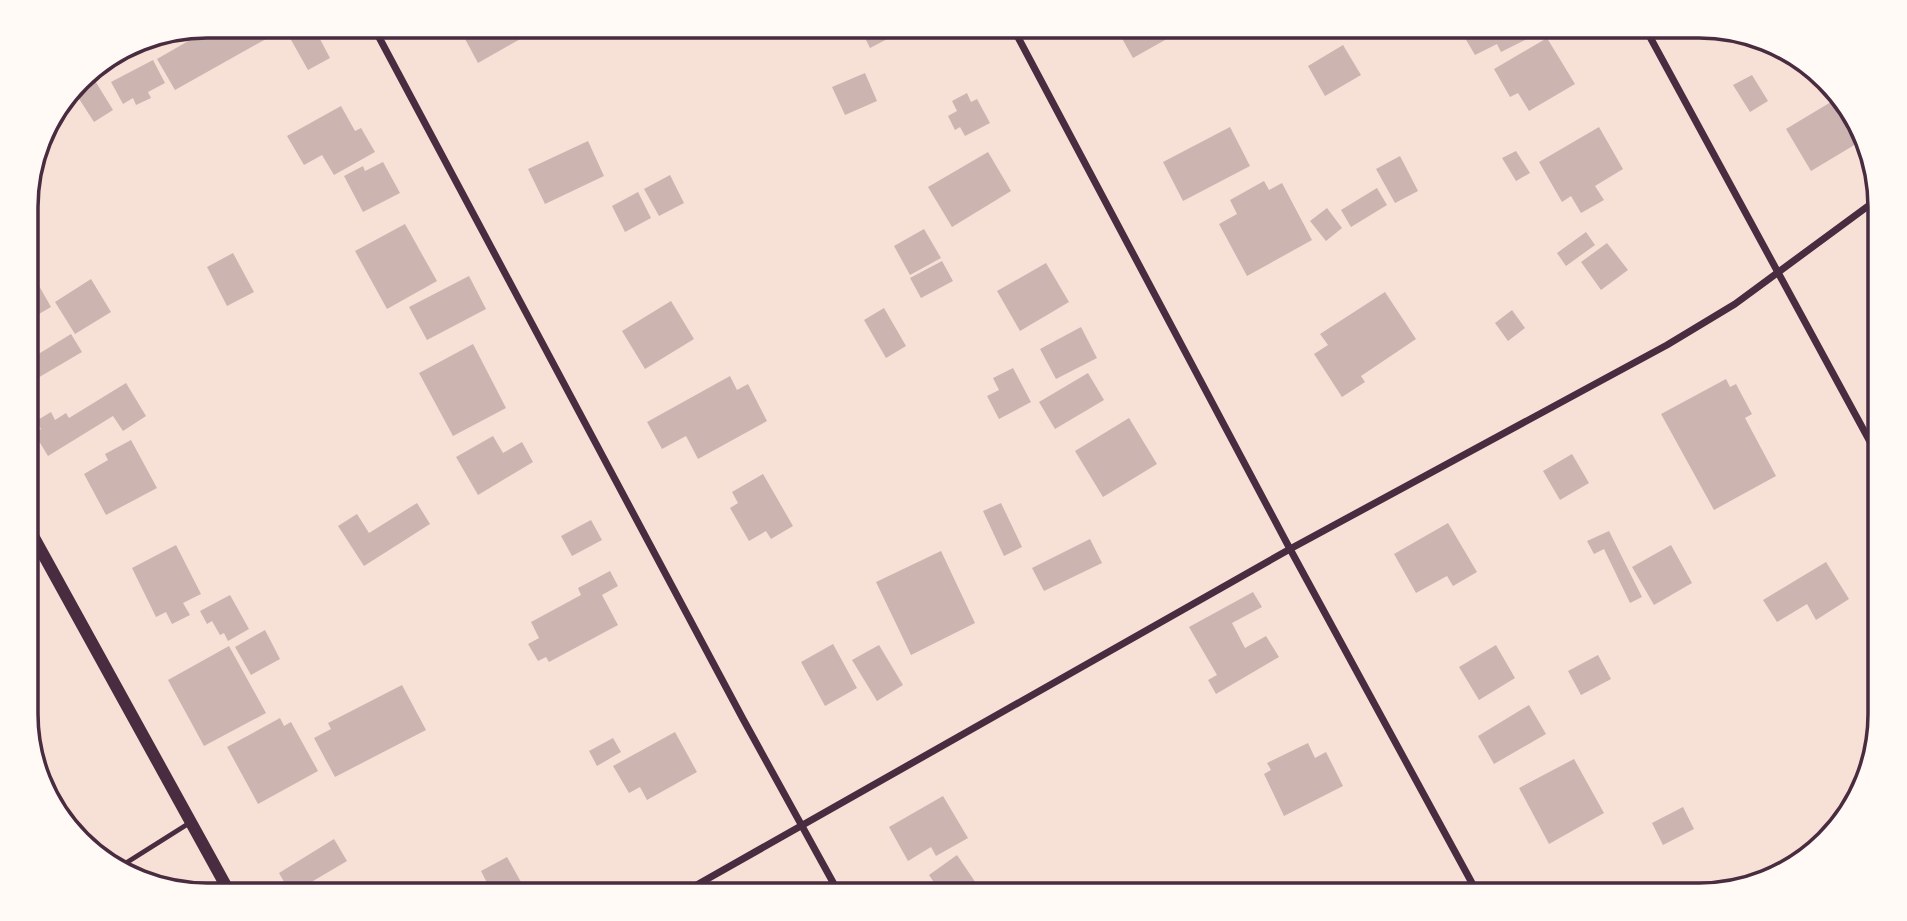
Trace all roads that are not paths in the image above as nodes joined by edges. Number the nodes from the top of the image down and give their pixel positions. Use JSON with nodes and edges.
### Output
{"nodes":[{"id":1,"x":379,"y":38,"type":"edge"},
{"id":2,"x":1018,"y":38,"type":"edge"},
{"id":3,"x":1651,"y":38,"type":"edge"},
{"id":4,"x":1868,"y":206,"type":"edge"},
{"id":5,"x":1778,"y":273,"type":"junction"},
{"id":6,"x":1868,"y":438,"type":"edge"},
{"id":7,"x":38,"y":546,"type":"edge"},
{"id":8,"x":1290,"y":549,"type":"junction"},
{"id":9,"x":191,"y":822,"type":"junction"},
{"id":10,"x":801,"y":825,"type":"junction"},
{"id":11,"x":127,"y":862,"type":"edge"},
{"id":12,"x":1472,"y":882,"type":"edge"},
{"id":13,"x":224,"y":883,"type":"edge"},
{"id":14,"x":700,"y":883,"type":"edge"},
{"id":15,"x":833,"y":883,"type":"edge"}],
"edges":[{"from":1,"to":10,"type":"street"},
{"from":2,"to":8,"type":"street"},
{"from":3,"to":5,"type":"street"},
{"from":4,"to":5,"type":"street"},
{"from":5,"to":6,"type":"street"},
{"from":5,"to":8,"type":"street"},
{"from":7,"to":9,"type":"street"},
{"from":8,"to":10,"type":"street"},
{"from":8,"to":12,"type":"street"},
{"from":9,"to":11,"type":"lane"},
{"from":9,"to":13,"type":"street"},
{"from":10,"to":14,"type":"street"},
{"from":10,"to":15,"type":"street"}]}
